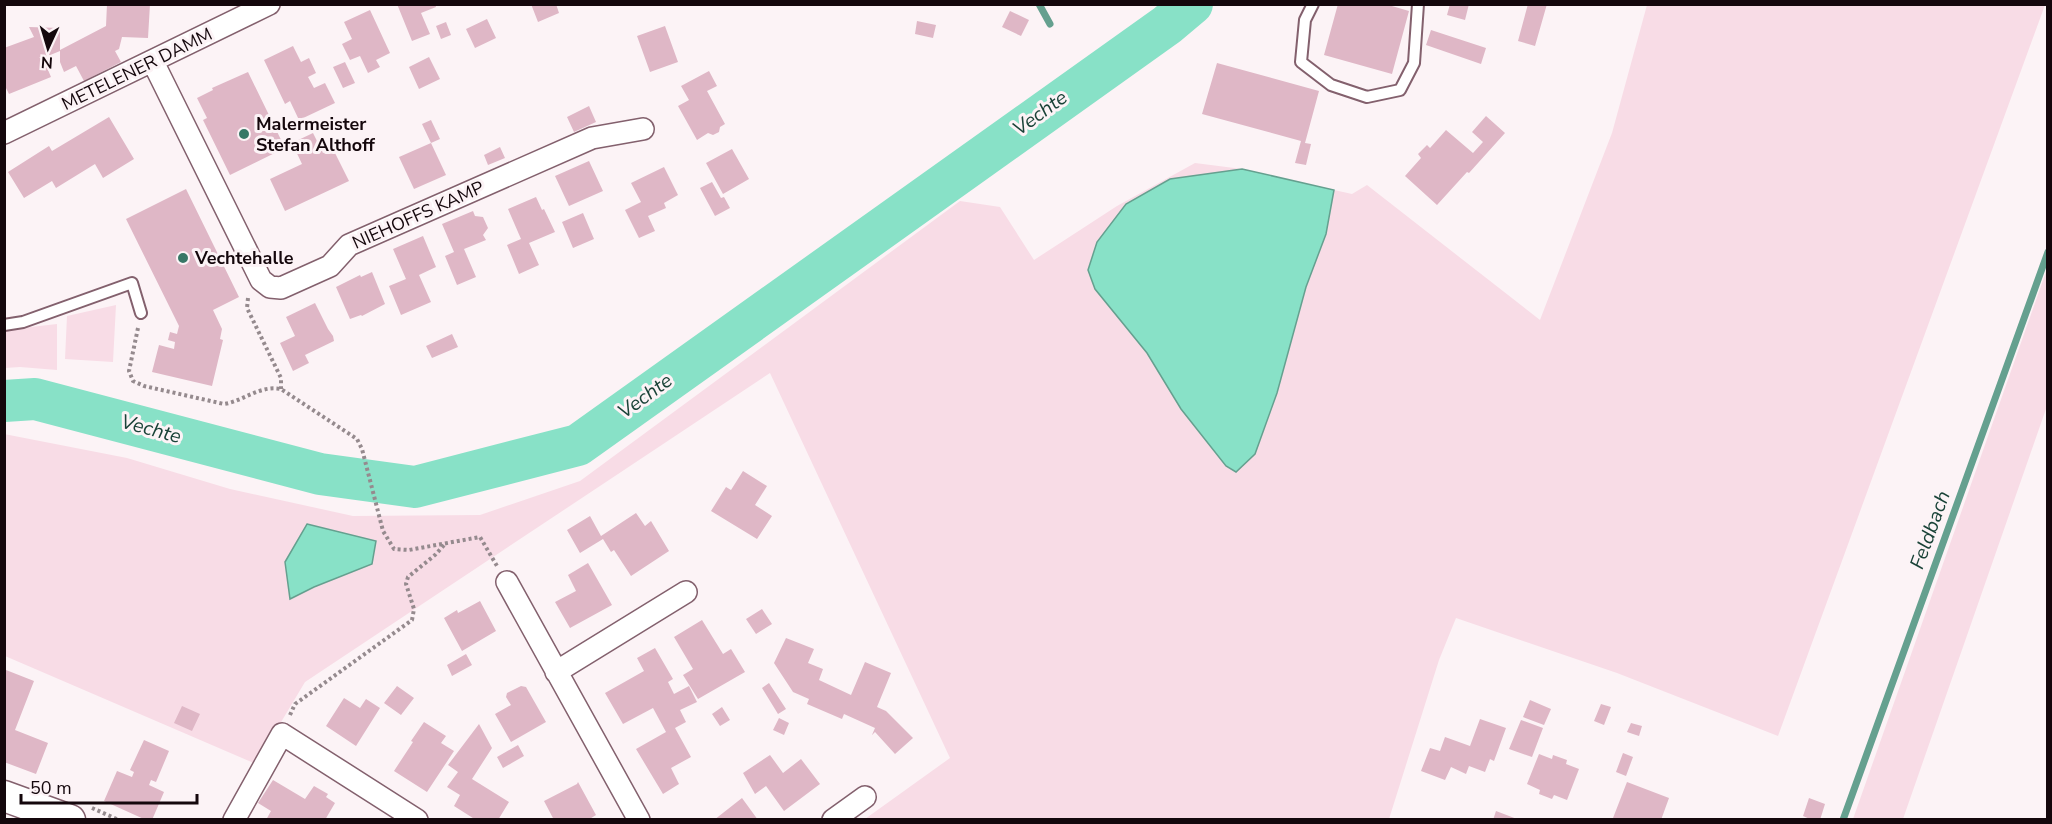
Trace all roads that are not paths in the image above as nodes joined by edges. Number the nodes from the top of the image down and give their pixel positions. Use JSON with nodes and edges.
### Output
{"nodes":[{"id":1,"x":269,"y":4,"type":"edge"},
{"id":2,"x":1313,"y":4,"type":"edge"},
{"id":3,"x":1418,"y":4,"type":"edge"},
{"id":4,"x":234,"y":12,"type":"edge"},
{"id":5,"x":153,"y":62,"type":"junction"},
{"id":6,"x":644,"y":129,"type":"dead end"},
{"id":7,"x":4,"y":133,"type":"edge"},
{"id":8,"x":141,"y":313,"type":"road end"},
{"id":9,"x":4,"y":325,"type":"edge"},
{"id":10,"x":507,"y":582,"type":"road end"},
{"id":11,"x":686,"y":592,"type":"dead end"},
{"id":12,"x":556,"y":672,"type":"junction"},
{"id":13,"x":4,"y":796,"type":"edge"},
{"id":14,"x":865,"y":797,"type":"dead end"},
{"id":15,"x":70,"y":819,"type":"edge"},
{"id":16,"x":234,"y":819,"type":"edge"},
{"id":17,"x":417,"y":819,"type":"edge"},
{"id":18,"x":639,"y":819,"type":"edge"},
{"id":19,"x":832,"y":819,"type":"edge"}],
"edges":[{"from":1,"to":4,"type":"street","name":"METELENER DAMM"},
{"from":2,"to":3,"type":"lane"},
{"from":4,"to":5,"type":"street","name":"METELENER DAMM"},
{"from":5,"to":6,"type":"street","name":"NIEHOFFS KAMP"},
{"from":5,"to":7,"type":"street","name":"METELENER DAMM"},
{"from":8,"to":9,"type":"lane"},
{"from":10,"to":12,"type":"street"},
{"from":11,"to":12,"type":"street"},
{"from":12,"to":18,"type":"street"},
{"from":13,"to":15,"type":"main road"},
{"from":14,"to":19,"type":"street"},
{"from":16,"to":17,"type":"street"}]}
